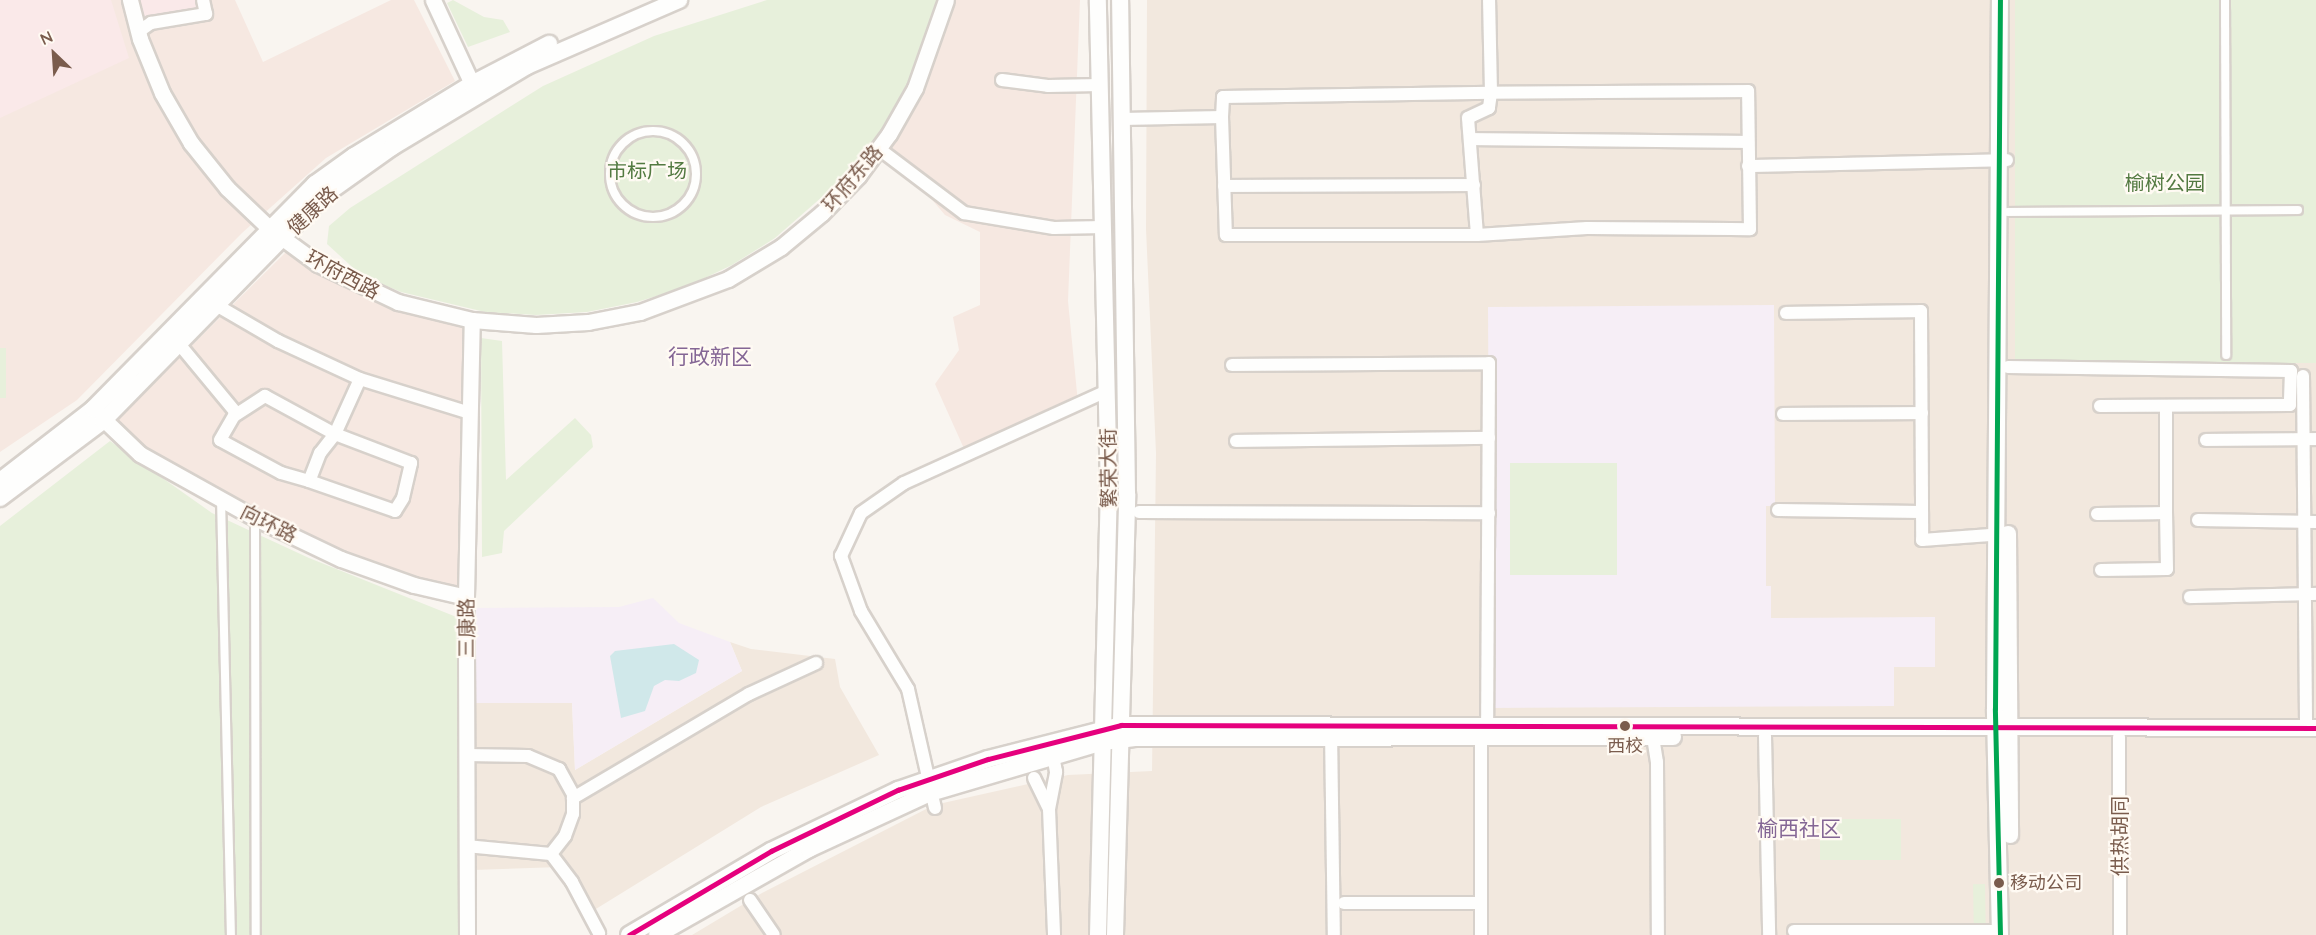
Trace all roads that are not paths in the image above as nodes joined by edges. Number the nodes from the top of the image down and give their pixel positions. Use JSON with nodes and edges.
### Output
{"nodes":[{"id":1,"x":130,"y":0,"type":"edge"},
{"id":2,"x":203,"y":0,"type":"edge"},
{"id":3,"x":432,"y":0,"type":"edge"},
{"id":4,"x":655,"y":0,"type":"edge"},
{"id":5,"x":679,"y":0,"type":"edge"},
{"id":6,"x":946,"y":0,"type":"edge"},
{"id":7,"x":1098,"y":0,"type":"edge"},
{"id":8,"x":1120,"y":0,"type":"edge"},
{"id":9,"x":1489,"y":0,"type":"edge"},
{"id":10,"x":2000,"y":0,"type":"edge"},
{"id":11,"x":2007,"y":0,"type":"edge"},
{"id":12,"x":2225,"y":0,"type":"edge"},
{"id":13,"x":138,"y":32,"type":"junction"},
{"id":14,"x":1002,"y":80,"type":"dead end"},
{"id":15,"x":472,"y":84,"type":"junction"},
{"id":16,"x":1100,"y":85,"type":"junction"},
{"id":17,"x":1491,"y":93,"type":"junction"},
{"id":18,"x":1222,"y":117,"type":"junction"},
{"id":19,"x":1122,"y":119,"type":"junction"},
{"id":20,"x":1471,"y":139,"type":"junction"},
{"id":21,"x":1747,"y":142,"type":"junction"},
{"id":22,"x":878,"y":148,"type":"junction"},
{"id":23,"x":2002,"y":160,"type":"junction"},
{"id":24,"x":1748,"y":166,"type":"junction"},
{"id":25,"x":1474,"y":184,"type":"junction"},
{"id":26,"x":1224,"y":186,"type":"junction"},
{"id":27,"x":615,"y":194,"type":"joint"},
{"id":28,"x":2225,"y":210,"type":"junction"},
{"id":29,"x":2298,"y":210,"type":"dead end"},
{"id":30,"x":2008,"y":212,"type":"junction"},
{"id":31,"x":1103,"y":227,"type":"junction"},
{"id":32,"x":275,"y":233,"type":"junction"},
{"id":33,"x":1477,"y":235,"type":"junction"},
{"id":34,"x":690,"y":296,"type":"joint"},
{"id":35,"x":209,"y":301,"type":"junction"},
{"id":36,"x":1786,"y":313,"type":"dead end"},
{"id":37,"x":472,"y":320,"type":"junction"},
{"id":38,"x":174,"y":337,"type":"junction"},
{"id":39,"x":2226,"y":355,"type":"dead end"},
{"id":40,"x":1232,"y":365,"type":"dead end"},
{"id":41,"x":2008,"y":367,"type":"junction"},
{"id":42,"x":2303,"y":376,"type":"dead end"},
{"id":43,"x":360,"y":379,"type":"junction"},
{"id":44,"x":1107,"y":391,"type":"junction"},
{"id":45,"x":2100,"y":406,"type":"dead end"},
{"id":46,"x":2166,"y":407,"type":"junction"},
{"id":47,"x":470,"y":413,"type":"junction"},
{"id":48,"x":1922,"y":413,"type":"junction"},
{"id":49,"x":237,"y":414,"type":"junction"},
{"id":50,"x":1783,"y":414,"type":"dead end"},
{"id":51,"x":98,"y":415,"type":"junction"},
{"id":52,"x":334,"y":434,"type":"junction"},
{"id":53,"x":1489,"y":438,"type":"junction"},
{"id":54,"x":2310,"y":439,"type":"edge"},
{"id":55,"x":2206,"y":440,"type":"dead end"},
{"id":56,"x":1236,"y":441,"type":"dead end"},
{"id":57,"x":0,"y":481,"type":"edge"},
{"id":58,"x":309,"y":482,"type":"junction"},
{"id":59,"x":0,"y":498,"type":"edge"},
{"id":60,"x":220,"y":498,"type":"junction"},
{"id":61,"x":1778,"y":510,"type":"dead end"},
{"id":62,"x":1139,"y":512,"type":"dead end"},
{"id":63,"x":1921,"y":512,"type":"junction"},
{"id":64,"x":1489,"y":513,"type":"junction"},
{"id":65,"x":2166,"y":513,"type":"junction"},
{"id":66,"x":2097,"y":514,"type":"dead end"},
{"id":67,"x":255,"y":518,"type":"junction"},
{"id":68,"x":2198,"y":520,"type":"dead end"},
{"id":69,"x":2310,"y":522,"type":"edge"},
{"id":70,"x":2003,"y":534,"type":"junction"},
{"id":71,"x":2101,"y":570,"type":"dead end"},
{"id":72,"x":2310,"y":594,"type":"edge"},
{"id":73,"x":466,"y":597,"type":"junction"},
{"id":74,"x":2190,"y":597,"type":"dead end"},
{"id":75,"x":2311,"y":657,"type":"edge"},
{"id":76,"x":816,"y":663,"type":"dead end"},
{"id":77,"x":1331,"y":731,"type":"junction"},
{"id":78,"x":1120,"y":732,"type":"junction"},
{"id":79,"x":2003,"y":732,"type":"junction"},
{"id":80,"x":2313,"y":732,"type":"edge"},
{"id":81,"x":1485,"y":734,"type":"junction"},
{"id":82,"x":1103,"y":735,"type":"junction"},
{"id":83,"x":1765,"y":736,"type":"junction"},
{"id":84,"x":2119,"y":737,"type":"junction"},
{"id":85,"x":1653,"y":738,"type":"junction"},
{"id":86,"x":466,"y":755,"type":"junction"},
{"id":87,"x":1053,"y":755,"type":"junction"},
{"id":88,"x":1034,"y":778,"type":"dead end"},
{"id":89,"x":931,"y":793,"type":"junction"},
{"id":90,"x":573,"y":798,"type":"junction"},
{"id":91,"x":1049,"y":809,"type":"junction"},
{"id":92,"x":466,"y":846,"type":"junction"},
{"id":93,"x":551,"y":854,"type":"junction"},
{"id":94,"x":750,"y":900,"type":"dead end"},
{"id":95,"x":1344,"y":903,"type":"dead end"},
{"id":96,"x":1480,"y":903,"type":"junction"},
{"id":97,"x":1794,"y":931,"type":"dead end"},
{"id":98,"x":599,"y":933,"type":"dead end"},
{"id":99,"x":2003,"y":934,"type":"edge"},
{"id":100,"x":231,"y":935,"type":"edge"},
{"id":101,"x":256,"y":935,"type":"edge"},
{"id":102,"x":467,"y":935,"type":"edge"},
{"id":103,"x":629,"y":935,"type":"edge"},
{"id":104,"x":657,"y":935,"type":"edge"},
{"id":105,"x":774,"y":935,"type":"edge"},
{"id":106,"x":1054,"y":935,"type":"edge"},
{"id":107,"x":1098,"y":935,"type":"edge"},
{"id":108,"x":1115,"y":935,"type":"edge"},
{"id":109,"x":1334,"y":935,"type":"edge"},
{"id":110,"x":1481,"y":935,"type":"edge"},
{"id":111,"x":1658,"y":935,"type":"edge"},
{"id":112,"x":1769,"y":935,"type":"edge"},
{"id":113,"x":2120,"y":935,"type":"edge"}],
"edges":[{"from":1,"to":13,"type":"street","name":"环府西路"},
{"from":2,"to":13,"type":"street"},
{"from":3,"to":15,"type":"street"},
{"from":4,"to":15,"type":"main road","name":"健康路"},
{"from":5,"to":32,"type":"main road","name":"健康路"},
{"from":6,"to":22,"type":"street","name":"环府东路"},
{"from":7,"to":16,"type":"main road","name":"繁荣大街"},
{"from":8,"to":19,"type":"main road","name":"繁荣大街"},
{"from":9,"to":17,"type":"street"},
{"from":10,"to":23,"type":"main road"},
{"from":11,"to":23,"type":"main road"},
{"from":12,"to":28,"type":"street"},
{"from":13,"to":32,"type":"street","name":"环府西路"},
{"from":14,"to":16,"type":"street"},
{"from":15,"to":32,"type":"main road","name":"健康路"},
{"from":16,"to":31,"type":"main road","name":"繁荣大街"},
{"from":17,"to":18,"type":"street"},
{"from":17,"to":20,"type":"street"},
{"from":17,"to":21,"type":"street"},
{"from":18,"to":19,"type":"street"},
{"from":18,"to":26,"type":"street"},
{"from":19,"to":78,"type":"main road","name":"繁荣大街"},
{"from":20,"to":21,"type":"street"},
{"from":20,"to":25,"type":"street"},
{"from":21,"to":24,"type":"street"},
{"from":22,"to":31,"type":"street"},
{"from":22,"to":34,"type":"street","name":"环府东路"},
{"from":23,"to":24,"type":"street"},
{"from":23,"to":30,"type":"main road"},
{"from":23,"to":70,"type":"main road"},
{"from":24,"to":33,"type":"street"},
{"from":25,"to":26,"type":"street"},
{"from":25,"to":33,"type":"street"},
{"from":26,"to":33,"type":"street"},
{"from":27,"to":27,"type":"street"},
{"from":28,"to":29,"type":"street"},
{"from":28,"to":30,"type":"street"},
{"from":28,"to":39,"type":"street"},
{"from":30,"to":41,"type":"main road"},
{"from":31,"to":44,"type":"main road","name":"繁荣大街"},
{"from":32,"to":35,"type":"main road","name":"健康路"},
{"from":32,"to":37,"type":"street","name":"环府西路"},
{"from":34,"to":37,"type":"street","name":"环府西路"},
{"from":35,"to":38,"type":"main road","name":"健康路"},
{"from":35,"to":43,"type":"street"},
{"from":36,"to":48,"type":"street"},
{"from":37,"to":47,"type":"street","name":"三康路"},
{"from":38,"to":49,"type":"street"},
{"from":38,"to":51,"type":"main road","name":"健康路"},
{"from":40,"to":53,"type":"street"},
{"from":41,"to":46,"type":"street"},
{"from":41,"to":70,"type":"main road"},
{"from":42,"to":54,"type":"street"},
{"from":43,"to":47,"type":"street"},
{"from":43,"to":52,"type":"street"},
{"from":44,"to":82,"type":"main road","name":"繁荣大街"},
{"from":44,"to":89,"type":"street"},
{"from":45,"to":46,"type":"street"},
{"from":46,"to":65,"type":"street"},
{"from":47,"to":73,"type":"street","name":"三康路"},
{"from":48,"to":50,"type":"street"},
{"from":48,"to":63,"type":"street"},
{"from":49,"to":52,"type":"street"},
{"from":49,"to":58,"type":"street"},
{"from":51,"to":57,"type":"main road","name":"健康路"},
{"from":51,"to":59,"type":"main road","name":"健康路"},
{"from":51,"to":60,"type":"street","name":"向环路"},
{"from":52,"to":58,"type":"street"},
{"from":52,"to":58,"type":"street"},
{"from":53,"to":56,"type":"street"},
{"from":53,"to":64,"type":"street"},
{"from":54,"to":55,"type":"street"},
{"from":54,"to":69,"type":"street"},
{"from":60,"to":67,"type":"street","name":"向环路"},
{"from":60,"to":100,"type":"street"},
{"from":61,"to":63,"type":"street"},
{"from":62,"to":64,"type":"street"},
{"from":63,"to":70,"type":"street"},
{"from":64,"to":81,"type":"street"},
{"from":65,"to":66,"type":"street"},
{"from":65,"to":71,"type":"street"},
{"from":67,"to":73,"type":"street","name":"向环路"},
{"from":67,"to":101,"type":"street"},
{"from":68,"to":69,"type":"street"},
{"from":69,"to":72,"type":"street"},
{"from":70,"to":79,"type":"main road"},
{"from":72,"to":74,"type":"street"},
{"from":72,"to":75,"type":"street"},
{"from":73,"to":86,"type":"street","name":"三康路"},
{"from":75,"to":80,"type":"street"},
{"from":76,"to":90,"type":"street"},
{"from":77,"to":78,"type":"main road"},
{"from":77,"to":81,"type":"main road"},
{"from":77,"to":109,"type":"street"},
{"from":78,"to":82,"type":"main road"},
{"from":78,"to":108,"type":"main road","name":"繁荣大街"},
{"from":79,"to":80,"type":"main road"},
{"from":79,"to":81,"type":"main road"},
{"from":79,"to":83,"type":"main road"},
{"from":79,"to":84,"type":"main road"},
{"from":79,"to":99,"type":"main road"},
{"from":80,"to":84,"type":"main road"},
{"from":81,"to":85,"type":"main road"},
{"from":81,"to":96,"type":"street"},
{"from":82,"to":87,"type":"main road"},
{"from":82,"to":89,"type":"main road"},
{"from":82,"to":107,"type":"main road","name":"繁荣大街"},
{"from":83,"to":85,"type":"main road"},
{"from":83,"to":112,"type":"street"},
{"from":84,"to":113,"type":"street","name":"供热胡同"},
{"from":85,"to":111,"type":"street"},
{"from":86,"to":90,"type":"street"},
{"from":86,"to":92,"type":"street","name":"三康路"},
{"from":87,"to":89,"type":"main road"},
{"from":87,"to":91,"type":"street"},
{"from":88,"to":91,"type":"street"},
{"from":89,"to":103,"type":"main road"},
{"from":89,"to":104,"type":"main road"},
{"from":90,"to":93,"type":"street"},
{"from":91,"to":106,"type":"street"},
{"from":92,"to":93,"type":"street"},
{"from":92,"to":102,"type":"street","name":"三康路"},
{"from":93,"to":98,"type":"street"},
{"from":94,"to":105,"type":"street"},
{"from":95,"to":96,"type":"street"},
{"from":96,"to":110,"type":"street"},
{"from":97,"to":99,"type":"street"}]}
